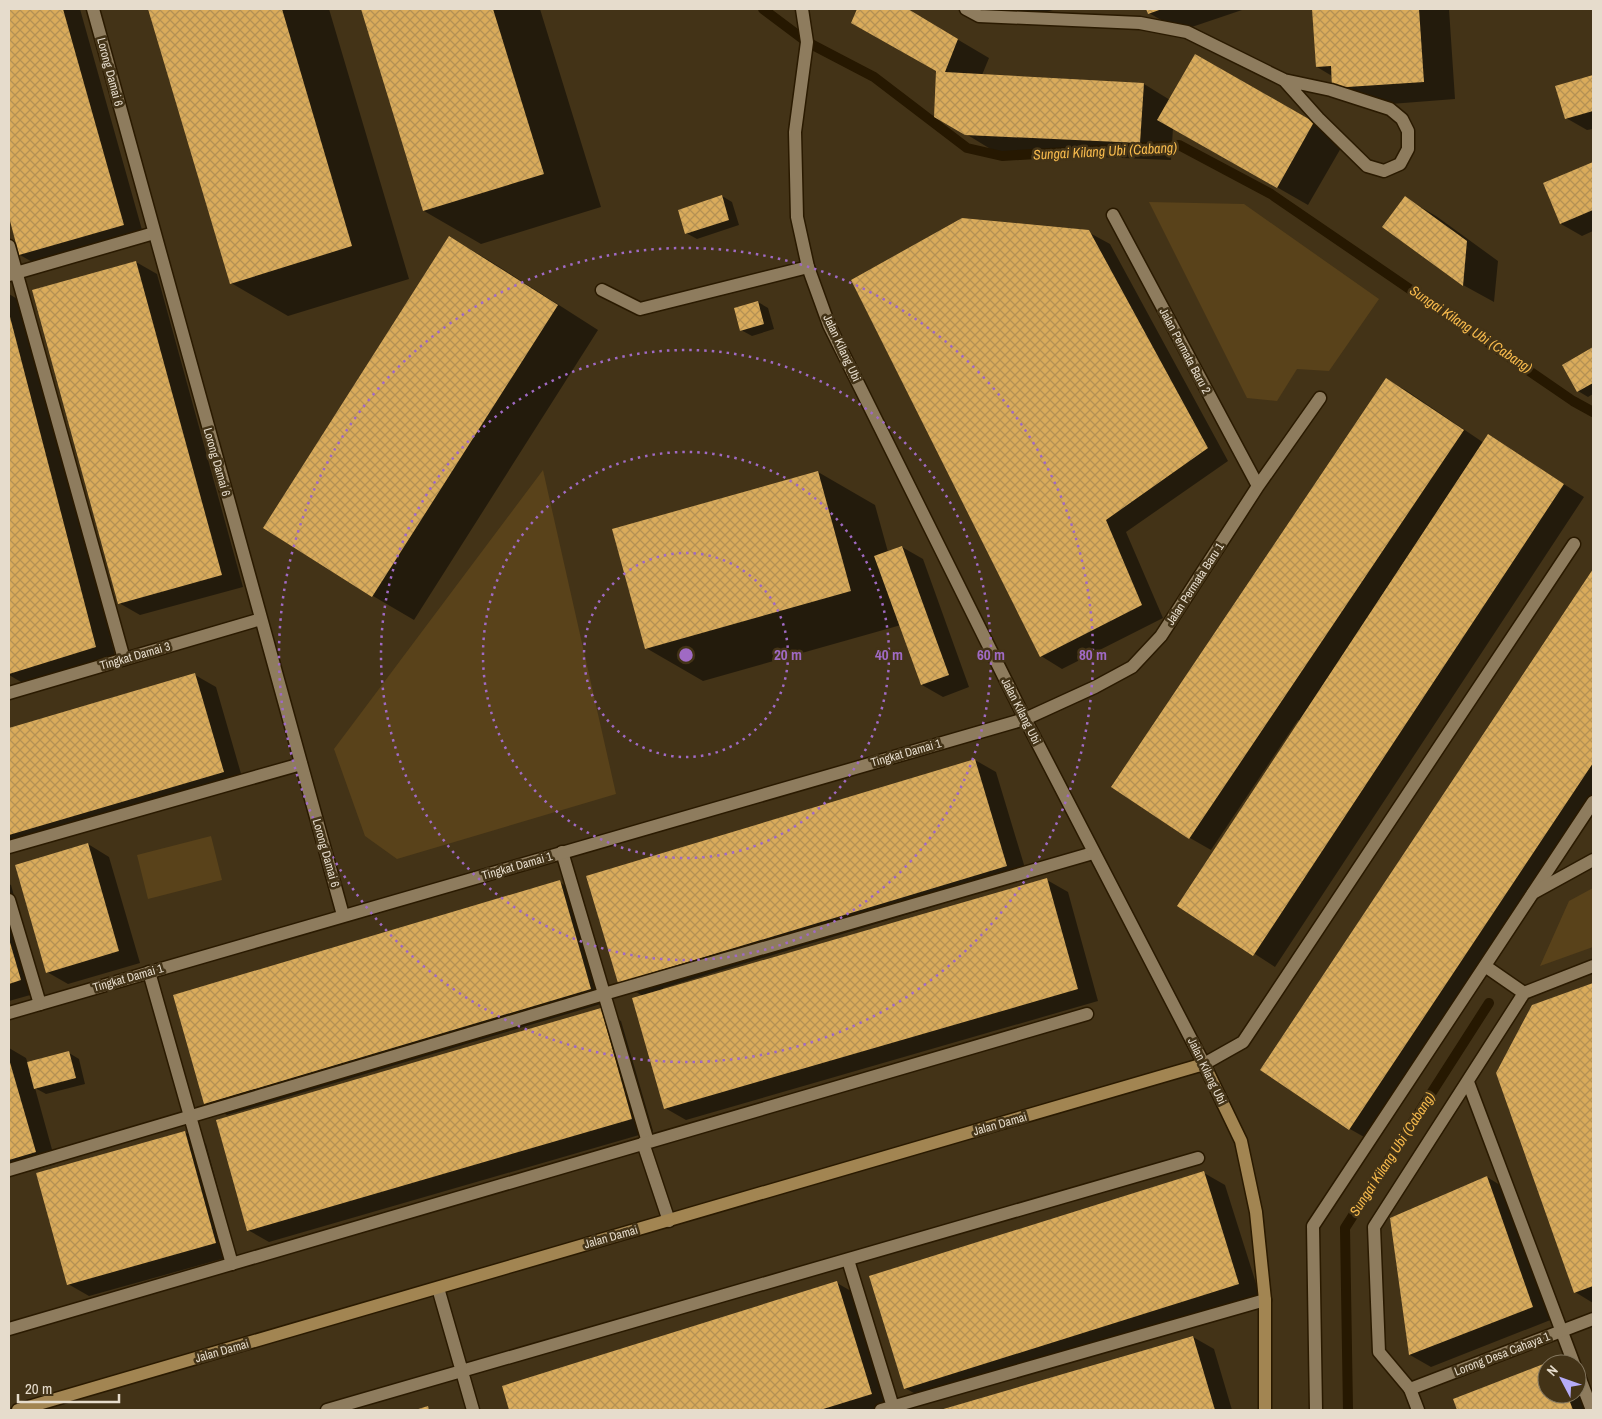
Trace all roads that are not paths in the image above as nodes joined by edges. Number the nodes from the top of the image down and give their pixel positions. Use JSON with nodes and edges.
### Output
{"nodes":[{"id":1,"x":93,"y":9,"type":"edge"},
{"id":2,"x":802,"y":9,"type":"edge"},
{"id":3,"x":966,"y":9,"type":"edge"},
{"id":4,"x":1284,"y":80,"type":"junction"},
{"id":5,"x":1113,"y":215,"type":"dead end"},
{"id":6,"x":154,"y":233,"type":"junction"},
{"id":7,"x":9,"y":246,"type":"edge"},
{"id":8,"x":808,"y":268,"type":"junction"},
{"id":9,"x":13,"y":273,"type":"edge"},
{"id":10,"x":602,"y":290,"type":"dead end"},
{"id":11,"x":1320,"y":398,"type":"dead end"},
{"id":12,"x":1258,"y":486,"type":"junction"},
{"id":13,"x":1574,"y":544,"type":"dead end"},
{"id":14,"x":261,"y":619,"type":"junction"},
{"id":15,"x":124,"y":659,"type":"junction"},
{"id":16,"x":9,"y":693,"type":"edge"},
{"id":17,"x":1024,"y":719,"type":"junction"},
{"id":18,"x":301,"y":764,"type":"junction"},
{"id":19,"x":1593,"y":802,"type":"edge"},
{"id":20,"x":9,"y":847,"type":"edge"},
{"id":21,"x":562,"y":852,"type":"junction"},
{"id":22,"x":1093,"y":853,"type":"junction"},
{"id":23,"x":1593,"y":860,"type":"edge"},
{"id":24,"x":1533,"y":893,"type":"junction"},
{"id":25,"x":9,"y":900,"type":"edge"},
{"id":26,"x":343,"y":916,"type":"junction"},
{"id":27,"x":1485,"y":966,"type":"junction"},
{"id":28,"x":1593,"y":966,"type":"edge"},
{"id":29,"x":149,"y":972,"type":"junction"},
{"id":30,"x":1524,"y":993,"type":"junction"},
{"id":31,"x":604,"y":994,"type":"junction"},
{"id":32,"x":40,"y":1004,"type":"junction"},
{"id":33,"x":9,"y":1013,"type":"edge"},
{"id":34,"x":1087,"y":1014,"type":"dead end"},
{"id":35,"x":1204,"y":1064,"type":"junction"},
{"id":36,"x":1468,"y":1082,"type":"junction"},
{"id":37,"x":190,"y":1116,"type":"junction"},
{"id":38,"x":646,"y":1143,"type":"junction"},
{"id":39,"x":1198,"y":1158,"type":"dead end"},
{"id":40,"x":9,"y":1170,"type":"edge"},
{"id":41,"x":669,"y":1221,"type":"junction"},
{"id":42,"x":848,"y":1260,"type":"junction"},
{"id":43,"x":232,"y":1264,"type":"junction"},
{"id":44,"x":438,"y":1288,"type":"junction"},
{"id":45,"x":1266,"y":1300,"type":"junction"},
{"id":46,"x":1593,"y":1319,"type":"edge"},
{"id":47,"x":9,"y":1329,"type":"edge"},
{"id":48,"x":1562,"y":1331,"type":"junction"},
{"id":49,"x":1570,"y":1354,"type":"edge"},
{"id":50,"x":462,"y":1371,"type":"junction"},
{"id":51,"x":1410,"y":1389,"type":"junction"},
{"id":52,"x":1587,"y":1397,"type":"edge"},
{"id":53,"x":887,"y":1409,"type":"edge"},
{"id":54,"x":18,"y":1410,"type":"edge"},
{"id":55,"x":327,"y":1410,"type":"edge"},
{"id":56,"x":474,"y":1410,"type":"edge"},
{"id":57,"x":1265,"y":1410,"type":"edge"},
{"id":58,"x":1316,"y":1410,"type":"edge"},
{"id":59,"x":1418,"y":1410,"type":"edge"},
{"id":60,"x":1592,"y":1410,"type":"edge"}],
"edges":[{"from":1,"to":6,"type":"street","name":"Lorong Damai 6"},
{"from":2,"to":8,"type":"street","name":"Jalan Kilang Ubi"},
{"from":3,"to":4,"type":"street"},
{"from":4,"to":4,"type":"street"},
{"from":5,"to":12,"type":"street","name":"Jalan Permata Baru 2"},
{"from":6,"to":9,"type":"street"},
{"from":6,"to":14,"type":"street","name":"Lorong Damai 6"},
{"from":7,"to":9,"type":"street"},
{"from":8,"to":10,"type":"street"},
{"from":8,"to":17,"type":"street","name":"Jalan Kilang Ubi"},
{"from":9,"to":15,"type":"street"},
{"from":11,"to":12,"type":"street","name":"Jalan Permata Baru 1"},
{"from":12,"to":17,"type":"street","name":"Jalan Permata Baru 1"},
{"from":13,"to":35,"type":"street"},
{"from":14,"to":15,"type":"street","name":"Tingkat Damai 3"},
{"from":14,"to":18,"type":"street","name":"Lorong Damai 6"},
{"from":15,"to":16,"type":"street","name":"Tingkat Damai 3"},
{"from":17,"to":21,"type":"street","name":"Tingkat Damai 1"},
{"from":17,"to":22,"type":"street","name":"Jalan Kilang Ubi"},
{"from":18,"to":20,"type":"street"},
{"from":18,"to":26,"type":"street","name":"Lorong Damai 6"},
{"from":19,"to":24,"type":"street"},
{"from":21,"to":26,"type":"street","name":"Tingkat Damai 1"},
{"from":21,"to":31,"type":"street"},
{"from":22,"to":31,"type":"street"},
{"from":22,"to":35,"type":"street","name":"Jalan Kilang Ubi"},
{"from":23,"to":24,"type":"street"},
{"from":24,"to":27,"type":"street"},
{"from":25,"to":32,"type":"street"},
{"from":26,"to":29,"type":"street","name":"Tingkat Damai 1"},
{"from":27,"to":30,"type":"street"},
{"from":27,"to":58,"type":"street"},
{"from":28,"to":30,"type":"street"},
{"from":29,"to":32,"type":"street","name":"Tingkat Damai 1"},
{"from":29,"to":37,"type":"street"},
{"from":30,"to":36,"type":"street"},
{"from":31,"to":37,"type":"street"},
{"from":31,"to":38,"type":"street"},
{"from":32,"to":33,"type":"street","name":"Tingkat Damai 1"},
{"from":34,"to":38,"type":"street"},
{"from":35,"to":41,"type":"main road","name":"Jalan Damai"},
{"from":35,"to":45,"type":"main road","name":"Jalan Kilang Ubi"},
{"from":36,"to":48,"type":"street"},
{"from":36,"to":51,"type":"street"},
{"from":37,"to":40,"type":"street"},
{"from":37,"to":43,"type":"street"},
{"from":38,"to":41,"type":"street"},
{"from":38,"to":43,"type":"street"},
{"from":39,"to":42,"type":"street"},
{"from":41,"to":44,"type":"main road","name":"Jalan Damai"},
{"from":42,"to":50,"type":"street"},
{"from":42,"to":53,"type":"street"},
{"from":43,"to":47,"type":"street"},
{"from":44,"to":50,"type":"street"},
{"from":44,"to":54,"type":"main road","name":"Jalan Damai"},
{"from":45,"to":53,"type":"street"},
{"from":45,"to":57,"type":"main road","name":"Jalan Kilang Ubi"},
{"from":46,"to":48,"type":"street","name":"Lorong Desa Cahaya 1"},
{"from":48,"to":49,"type":"street"},
{"from":48,"to":51,"type":"street","name":"Lorong Desa Cahaya 1"},
{"from":50,"to":55,"type":"street"},
{"from":50,"to":56,"type":"street"},
{"from":51,"to":59,"type":"street"},
{"from":52,"to":60,"type":"street"}]}
